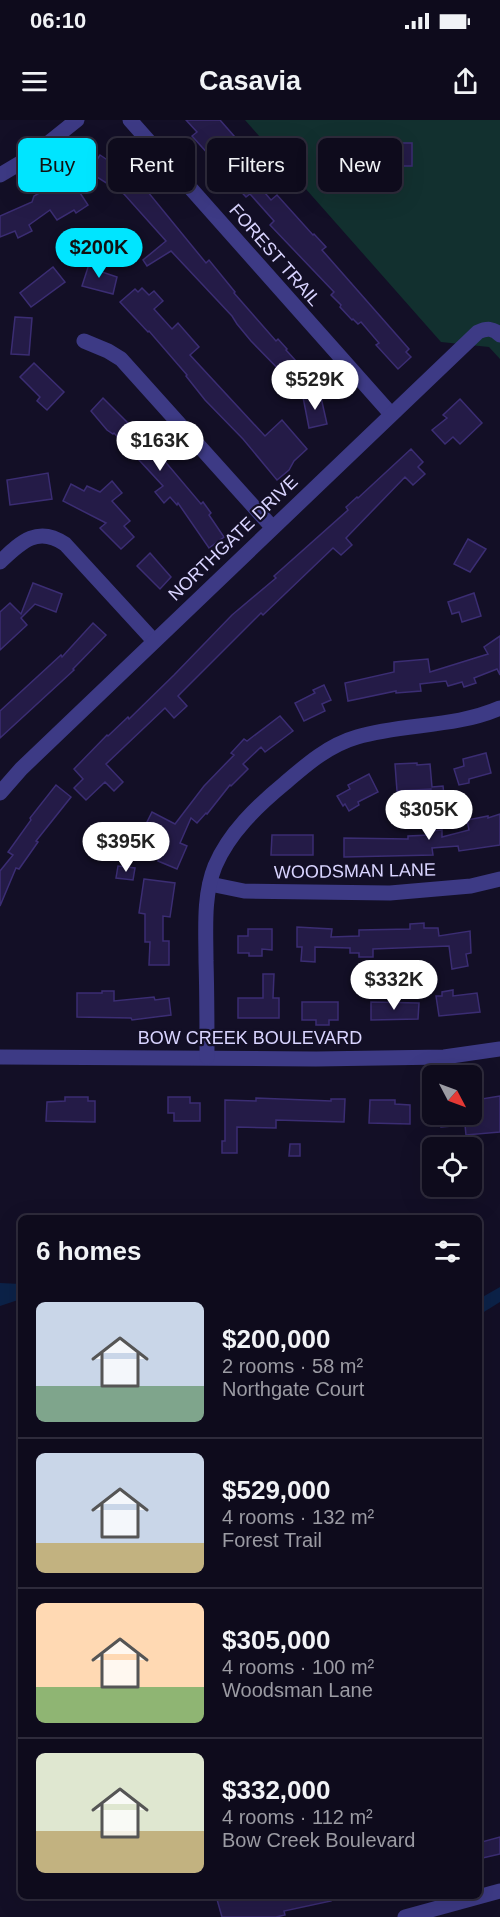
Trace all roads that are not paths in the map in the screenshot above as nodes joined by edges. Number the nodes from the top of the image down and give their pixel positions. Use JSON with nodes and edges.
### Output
{"nodes":[{"id":1,"x":77,"y":120,"type":"edge"},
{"id":2,"x":130,"y":120,"type":"edge"},
{"id":3,"x":0,"y":175,"type":"edge"},
{"id":4,"x":500,"y":335,"type":"edge"},
{"id":5,"x":84,"y":341,"type":"dead end"},
{"id":6,"x":391,"y":414,"type":"junction"},
{"id":7,"x":272,"y":527,"type":"junction"},
{"id":8,"x":0,"y":562,"type":"edge"},
{"id":9,"x":153,"y":641,"type":"junction"},
{"id":10,"x":500,"y":708,"type":"edge"},
{"id":11,"x":0,"y":793,"type":"edge"},
{"id":12,"x":500,"y":879,"type":"edge"},
{"id":13,"x":210,"y":884,"type":"junction"},
{"id":14,"x":500,"y":1049,"type":"edge"},
{"id":15,"x":0,"y":1057,"type":"edge"},
{"id":16,"x":207,"y":1057,"type":"junction"},
{"id":17,"x":500,"y":1891,"type":"edge"},
{"id":18,"x":482,"y":1896,"type":"edge"},
{"id":19,"x":471,"y":1899,"type":"edge"},
{"id":20,"x":405,"y":1917,"type":"edge"}],
"edges":[{"from":1,"to":3,"type":"street"},
{"from":2,"to":6,"type":"street","name":"FOREST TRAIL"},
{"from":4,"to":6,"type":"street","name":"NORTHGATE DRIVE"},
{"from":5,"to":7,"type":"street"},
{"from":6,"to":7,"type":"street","name":"NORTHGATE DRIVE"},
{"from":7,"to":9,"type":"street","name":"NORTHGATE DRIVE"},
{"from":8,"to":9,"type":"street"},
{"from":9,"to":11,"type":"street","name":"NORTHGATE DRIVE"},
{"from":10,"to":13,"type":"street"},
{"from":12,"to":13,"type":"street","name":"WOODSMAN LANE"},
{"from":13,"to":16,"type":"street"},
{"from":14,"to":16,"type":"street","name":"BOW CREEK BOULEVARD"},
{"from":15,"to":16,"type":"street","name":"BOW CREEK BOULEVARD"},
{"from":17,"to":18,"type":"street"},
{"from":19,"to":20,"type":"street"}]}
